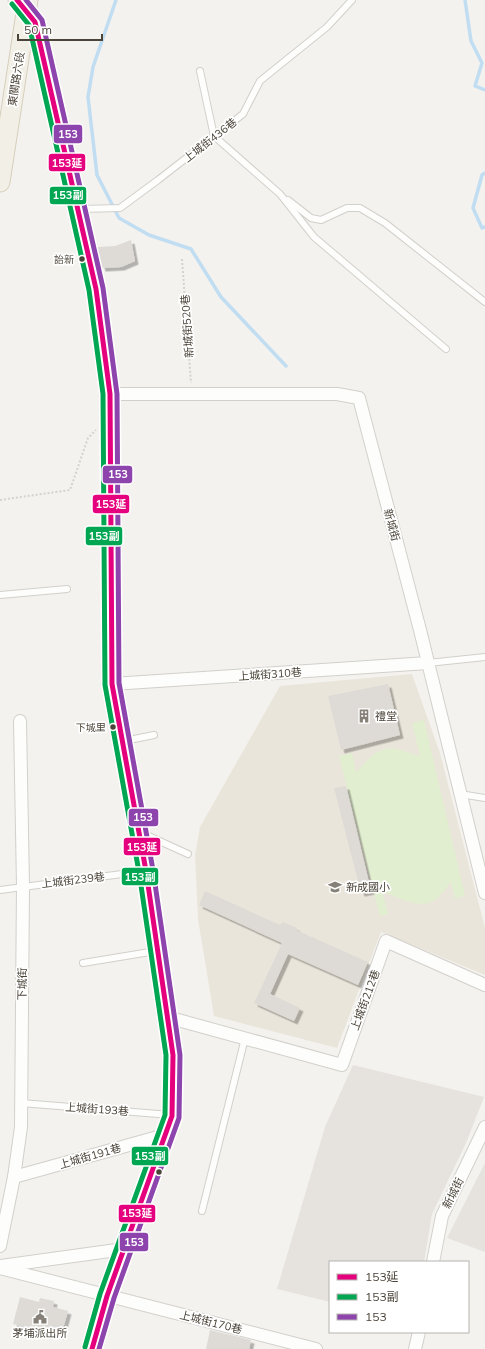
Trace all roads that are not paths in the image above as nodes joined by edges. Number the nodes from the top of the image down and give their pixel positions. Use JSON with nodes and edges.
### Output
{"nodes":[{"id":1,"x":352,"y":0,"type":"edge"},
{"id":2,"x":24,"y":4,"type":"edge"},
{"id":3,"x":200,"y":71,"type":"dead end"},
{"id":4,"x":214,"y":136,"type":"junction"},
{"id":5,"x":0,"y":182,"type":"edge"},
{"id":6,"x":280,"y":194,"type":"junction"},
{"id":7,"x":78,"y":209,"type":"junction"},
{"id":8,"x":485,"y":302,"type":"edge"},
{"id":9,"x":446,"y":350,"type":"dead end"},
{"id":10,"x":110,"y":394,"type":"junction"},
{"id":11,"x":67,"y":589,"type":"dead end"},
{"id":12,"x":0,"y":595,"type":"edge"},
{"id":13,"x":485,"y":657,"type":"edge"},
{"id":14,"x":428,"y":663,"type":"junction"},
{"id":15,"x":112,"y":684,"type":"junction"},
{"id":16,"x":20,"y":721,"type":"dead end"},
{"id":17,"x":154,"y":735,"type":"dead end"},
{"id":18,"x":122,"y":741,"type":"junction"},
{"id":19,"x":460,"y":794,"type":"junction"},
{"id":20,"x":485,"y":798,"type":"edge"},
{"id":21,"x":139,"y":832,"type":"junction"},
{"id":22,"x":188,"y":854,"type":"dead end"},
{"id":23,"x":146,"y":871,"type":"junction"},
{"id":24,"x":23,"y":886,"type":"junction"},
{"id":25,"x":0,"y":890,"type":"edge"},
{"id":26,"x":485,"y":893,"type":"edge"},
{"id":27,"x":158,"y":951,"type":"junction"},
{"id":28,"x":83,"y":963,"type":"dead end"},
{"id":29,"x":485,"y":985,"type":"edge"},
{"id":30,"x":167,"y":1017,"type":"junction"},
{"id":31,"x":245,"y":1038,"type":"junction"},
{"id":32,"x":21,"y":1103,"type":"junction"},
{"id":33,"x":172,"y":1116,"type":"junction"},
{"id":34,"x":485,"y":1127,"type":"edge"},
{"id":35,"x":166,"y":1135,"type":"junction"},
{"id":36,"x":14,"y":1177,"type":"junction"},
{"id":37,"x":202,"y":1211,"type":"dead end"},
{"id":38,"x":0,"y":1246,"type":"edge"},
{"id":39,"x":124,"y":1249,"type":"junction"},
{"id":40,"x":433,"y":1261,"type":"edge"},
{"id":41,"x":0,"y":1267,"type":"edge"},
{"id":42,"x":107,"y":1296,"type":"junction"},
{"id":43,"x":419,"y":1333,"type":"edge"},
{"id":44,"x":92,"y":1349,"type":"edge"},
{"id":45,"x":316,"y":1349,"type":"edge"},
{"id":46,"x":415,"y":1349,"type":"edge"}],
"edges":[{"from":1,"to":4,"type":"lane","name":"上城街436巷"},
{"from":2,"to":5,"type":"main road","name":"東關路六段"},
{"from":2,"to":7,"type":"street"},
{"from":3,"to":4,"type":"lane"},
{"from":4,"to":6,"type":"lane"},
{"from":4,"to":7,"type":"lane","name":"上城街436巷"},
{"from":6,"to":8,"type":"lane"},
{"from":6,"to":9,"type":"lane"},
{"from":7,"to":10,"type":"street"},
{"from":10,"to":14,"type":"street","name":"新城街"},
{"from":10,"to":15,"type":"street"},
{"from":11,"to":12,"type":"lane"},
{"from":13,"to":14,"type":"lane"},
{"from":14,"to":15,"type":"street","name":"上城街310巷"},
{"from":14,"to":19,"type":"street","name":"新城街"},
{"from":15,"to":18,"type":"street"},
{"from":16,"to":24,"type":"street","name":"下城街"},
{"from":17,"to":18,"type":"lane"},
{"from":18,"to":21,"type":"street"},
{"from":19,"to":20,"type":"lane"},
{"from":19,"to":26,"type":"street","name":"新城街"},
{"from":21,"to":22,"type":"lane"},
{"from":21,"to":23,"type":"street"},
{"from":23,"to":24,"type":"lane","name":"上城街239巷"},
{"from":23,"to":27,"type":"street"},
{"from":24,"to":25,"type":"lane","name":"上城街239巷"},
{"from":24,"to":32,"type":"street","name":"下城街"},
{"from":27,"to":28,"type":"lane"},
{"from":27,"to":30,"type":"street"},
{"from":29,"to":31,"type":"street","name":"上城街212巷"},
{"from":30,"to":31,"type":"street","name":"上城街212巷"},
{"from":30,"to":33,"type":"street"},
{"from":31,"to":37,"type":"lane"},
{"from":32,"to":33,"type":"lane","name":"上城街193巷"},
{"from":32,"to":36,"type":"street","name":"下城街"},
{"from":33,"to":35,"type":"street"},
{"from":34,"to":40,"type":"street","name":"新城街"},
{"from":35,"to":36,"type":"street","name":"上城街191巷"},
{"from":35,"to":39,"type":"street"},
{"from":36,"to":38,"type":"street","name":"下城街"},
{"from":39,"to":41,"type":"street"},
{"from":39,"to":42,"type":"street"},
{"from":41,"to":42,"type":"street","name":"上城街170巷"},
{"from":42,"to":44,"type":"street"},
{"from":42,"to":45,"type":"street","name":"上城街170巷"},
{"from":43,"to":46,"type":"street"}]}
